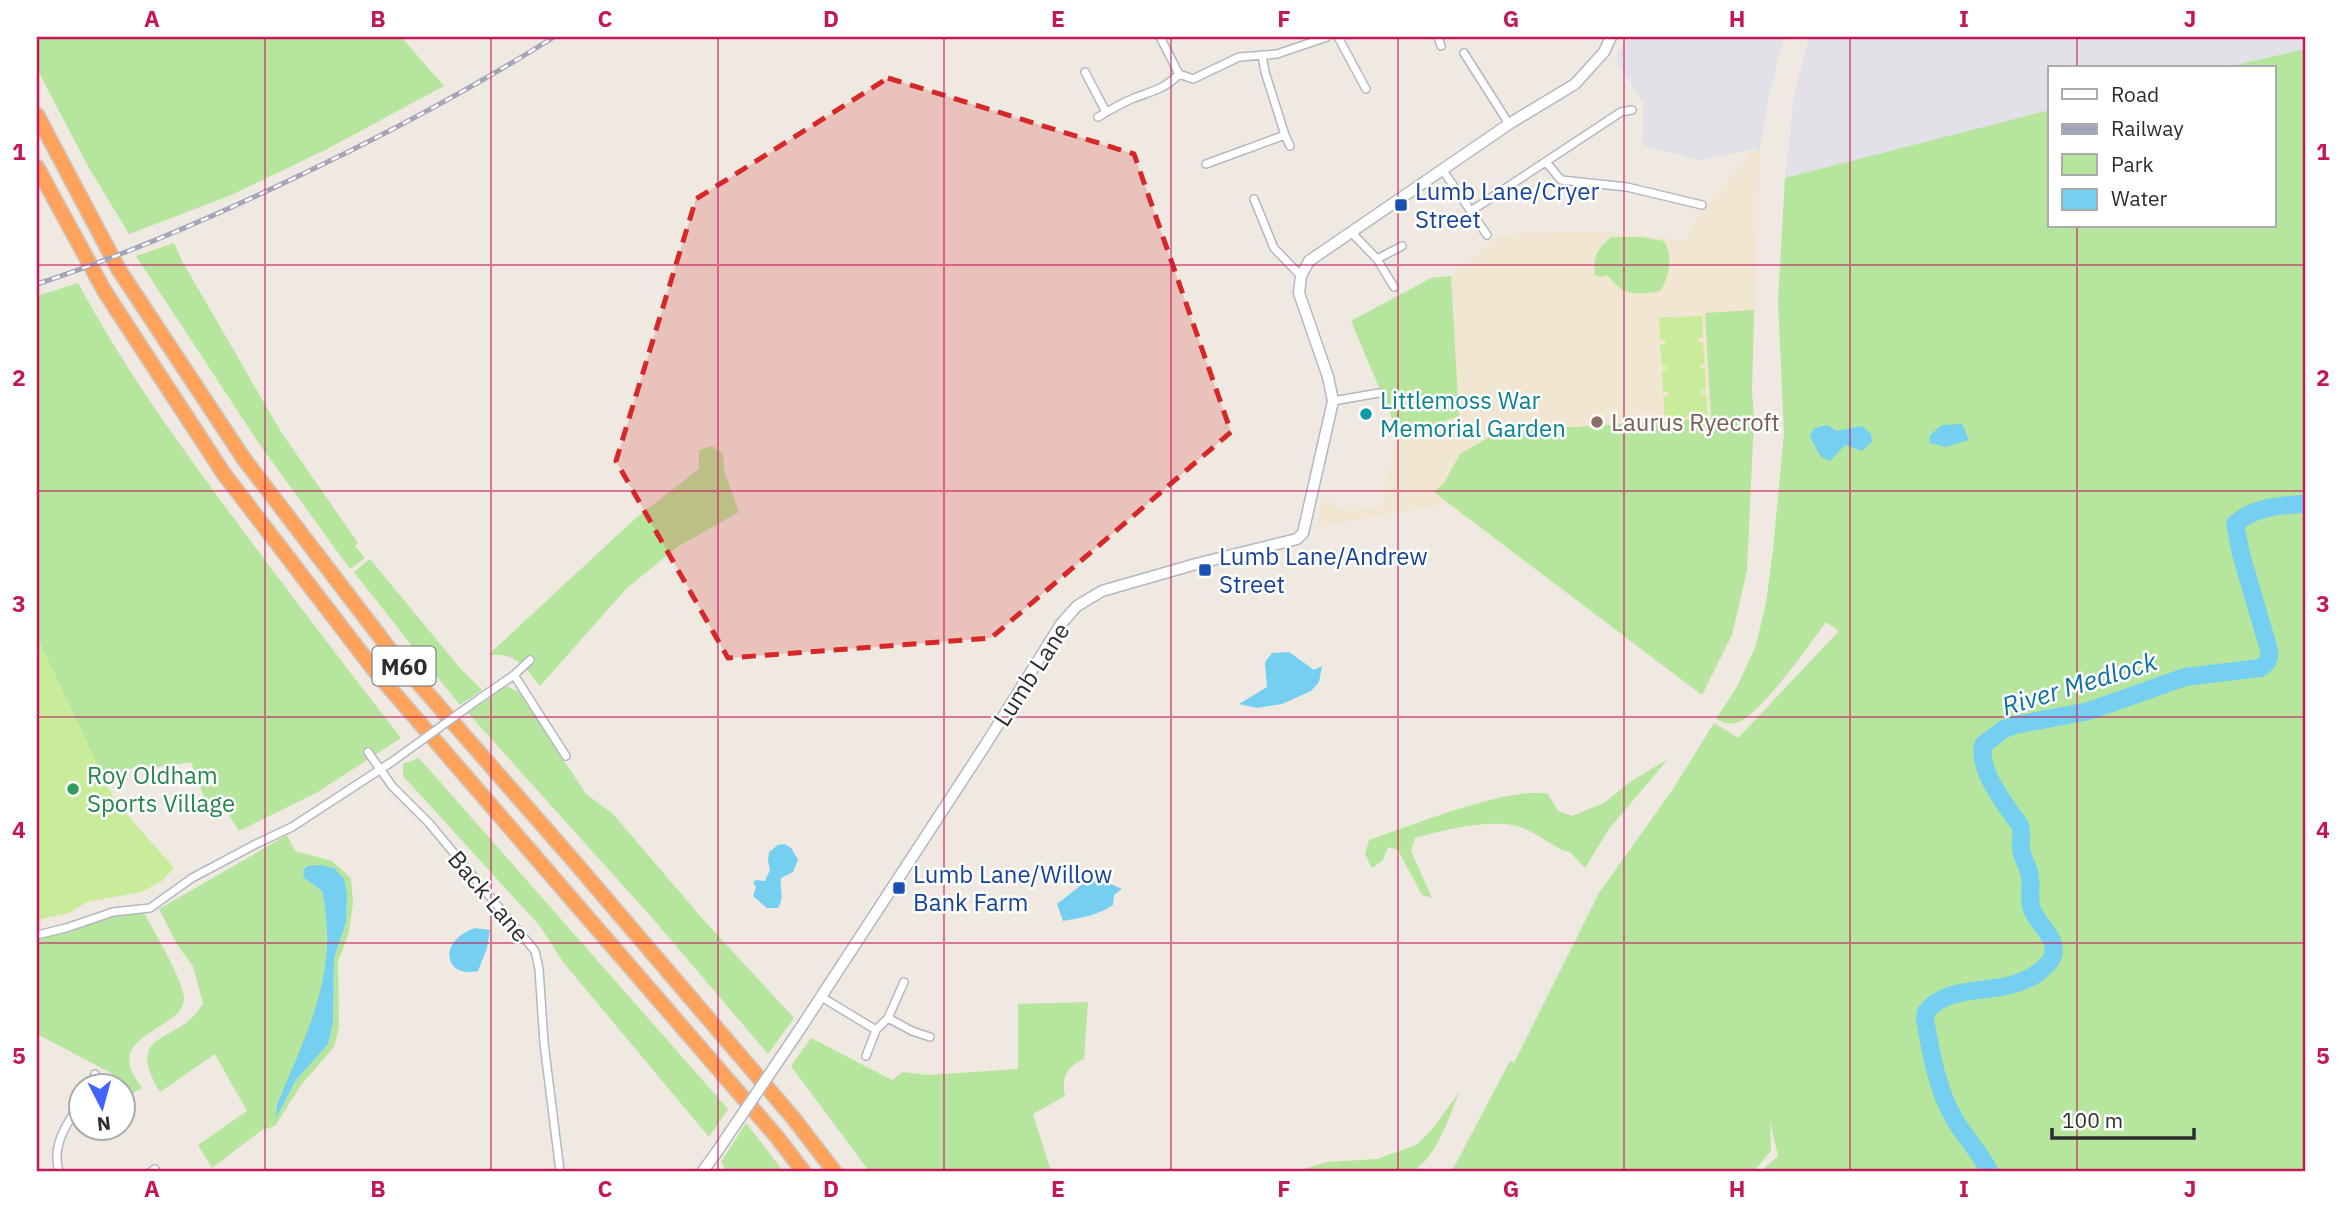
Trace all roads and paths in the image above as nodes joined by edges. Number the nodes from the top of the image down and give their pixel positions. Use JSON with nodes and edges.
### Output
{"nodes":[{"id":1,"x":1160,"y":37,"type":"edge"},
{"id":2,"x":1327,"y":37,"type":"edge"},
{"id":3,"x":1338,"y":37,"type":"edge"},
{"id":4,"x":1438,"y":37,"type":"edge"},
{"id":5,"x":1611,"y":37,"type":"edge"},
{"id":6,"x":1441,"y":46,"type":"dead end"},
{"id":7,"x":1464,"y":52,"type":"dead end"},
{"id":8,"x":1262,"y":55,"type":"junction"},
{"id":9,"x":1085,"y":72,"type":"dead end"},
{"id":10,"x":1179,"y":74,"type":"junction"},
{"id":11,"x":1366,"y":89,"type":"dead end"},
{"id":12,"x":1632,"y":110,"type":"dead end"},
{"id":13,"x":37,"y":115,"type":"edge"},
{"id":14,"x":1509,"y":124,"type":"junction"},
{"id":15,"x":1285,"y":135,"type":"junction"},
{"id":16,"x":1290,"y":146,"type":"dead end"},
{"id":17,"x":1546,"y":162,"type":"junction"},
{"id":18,"x":1206,"y":164,"type":"dead end"},
{"id":19,"x":37,"y":167,"type":"edge"},
{"id":20,"x":1442,"y":169,"type":"junction"},
{"id":21,"x":1254,"y":199,"type":"dead end"},
{"id":22,"x":1702,"y":205,"type":"dead end"},
{"id":23,"x":1472,"y":211,"type":"junction"},
{"id":24,"x":1351,"y":232,"type":"junction"},
{"id":25,"x":1487,"y":235,"type":"dead end"},
{"id":26,"x":1402,"y":247,"type":"dead end"},
{"id":27,"x":1377,"y":259,"type":"junction"},
{"id":28,"x":1301,"y":276,"type":"junction"},
{"id":29,"x":1394,"y":287,"type":"dead end"},
{"id":30,"x":1379,"y":393,"type":"dead end"},
{"id":31,"x":1333,"y":401,"type":"junction"},
{"id":32,"x":530,"y":660,"type":"dead end"},
{"id":33,"x":514,"y":675,"type":"junction"},
{"id":34,"x":368,"y":752,"type":"dead end"},
{"id":35,"x":566,"y":756,"type":"dead end"},
{"id":36,"x":379,"y":770,"type":"junction"},
{"id":37,"x":37,"y":934,"type":"edge"},
{"id":38,"x":904,"y":982,"type":"dead end"},
{"id":39,"x":820,"y":996,"type":"junction"},
{"id":40,"x":888,"y":1018,"type":"junction"},
{"id":41,"x":876,"y":1030,"type":"junction"},
{"id":42,"x":930,"y":1037,"type":"dead end"},
{"id":43,"x":866,"y":1056,"type":"dead end"},
{"id":44,"x":66,"y":1125,"type":"edge"},
{"id":45,"x":59,"y":1171,"type":"edge"},
{"id":46,"x":560,"y":1171,"type":"edge"},
{"id":47,"x":703,"y":1171,"type":"edge"},
{"id":48,"x":803,"y":1171,"type":"edge"},
{"id":49,"x":834,"y":1171,"type":"edge"}],
"edges":[{"from":1,"to":10,"type":"street"},
{"from":2,"to":8,"type":"street"},
{"from":3,"to":11,"type":"street"},
{"from":4,"to":6,"type":"street"},
{"from":5,"to":14,"type":"street"},
{"from":7,"to":14,"type":"street"},
{"from":8,"to":10,"type":"street"},
{"from":8,"to":15,"type":"street"},
{"from":9,"to":10,"type":"street"},
{"from":12,"to":17,"type":"street"},
{"from":13,"to":49,"type":"highway","number":"M60"},
{"from":14,"to":20,"type":"street"},
{"from":15,"to":16,"type":"street"},
{"from":15,"to":18,"type":"street"},
{"from":17,"to":22,"type":"street"},
{"from":17,"to":23,"type":"street"},
{"from":19,"to":48,"type":"highway","number":"M60"},
{"from":20,"to":23,"type":"street"},
{"from":20,"to":24,"type":"street"},
{"from":21,"to":28,"type":"street"},
{"from":23,"to":25,"type":"street"},
{"from":24,"to":27,"type":"street"},
{"from":24,"to":28,"type":"street"},
{"from":26,"to":27,"type":"street"},
{"from":27,"to":29,"type":"street"},
{"from":28,"to":31,"type":"street","name":"Lumb Lane"},
{"from":30,"to":31,"type":"street"},
{"from":31,"to":39,"type":"street","name":"Lumb Lane"},
{"from":32,"to":33,"type":"street"},
{"from":33,"to":35,"type":"street"},
{"from":33,"to":36,"type":"street","bridge":true},
{"from":34,"to":36,"type":"street","name":"Back Lane"},
{"from":36,"to":37,"type":"street"},
{"from":36,"to":46,"type":"street","name":"Back Lane"},
{"from":38,"to":40,"type":"street"},
{"from":39,"to":41,"type":"street"},
{"from":39,"to":47,"type":"street","name":"Lumb Lane","bridge":true},
{"from":40,"to":41,"type":"street"},
{"from":40,"to":42,"type":"street"},
{"from":41,"to":43,"type":"street"},
{"from":44,"to":45,"type":"street"}]}
